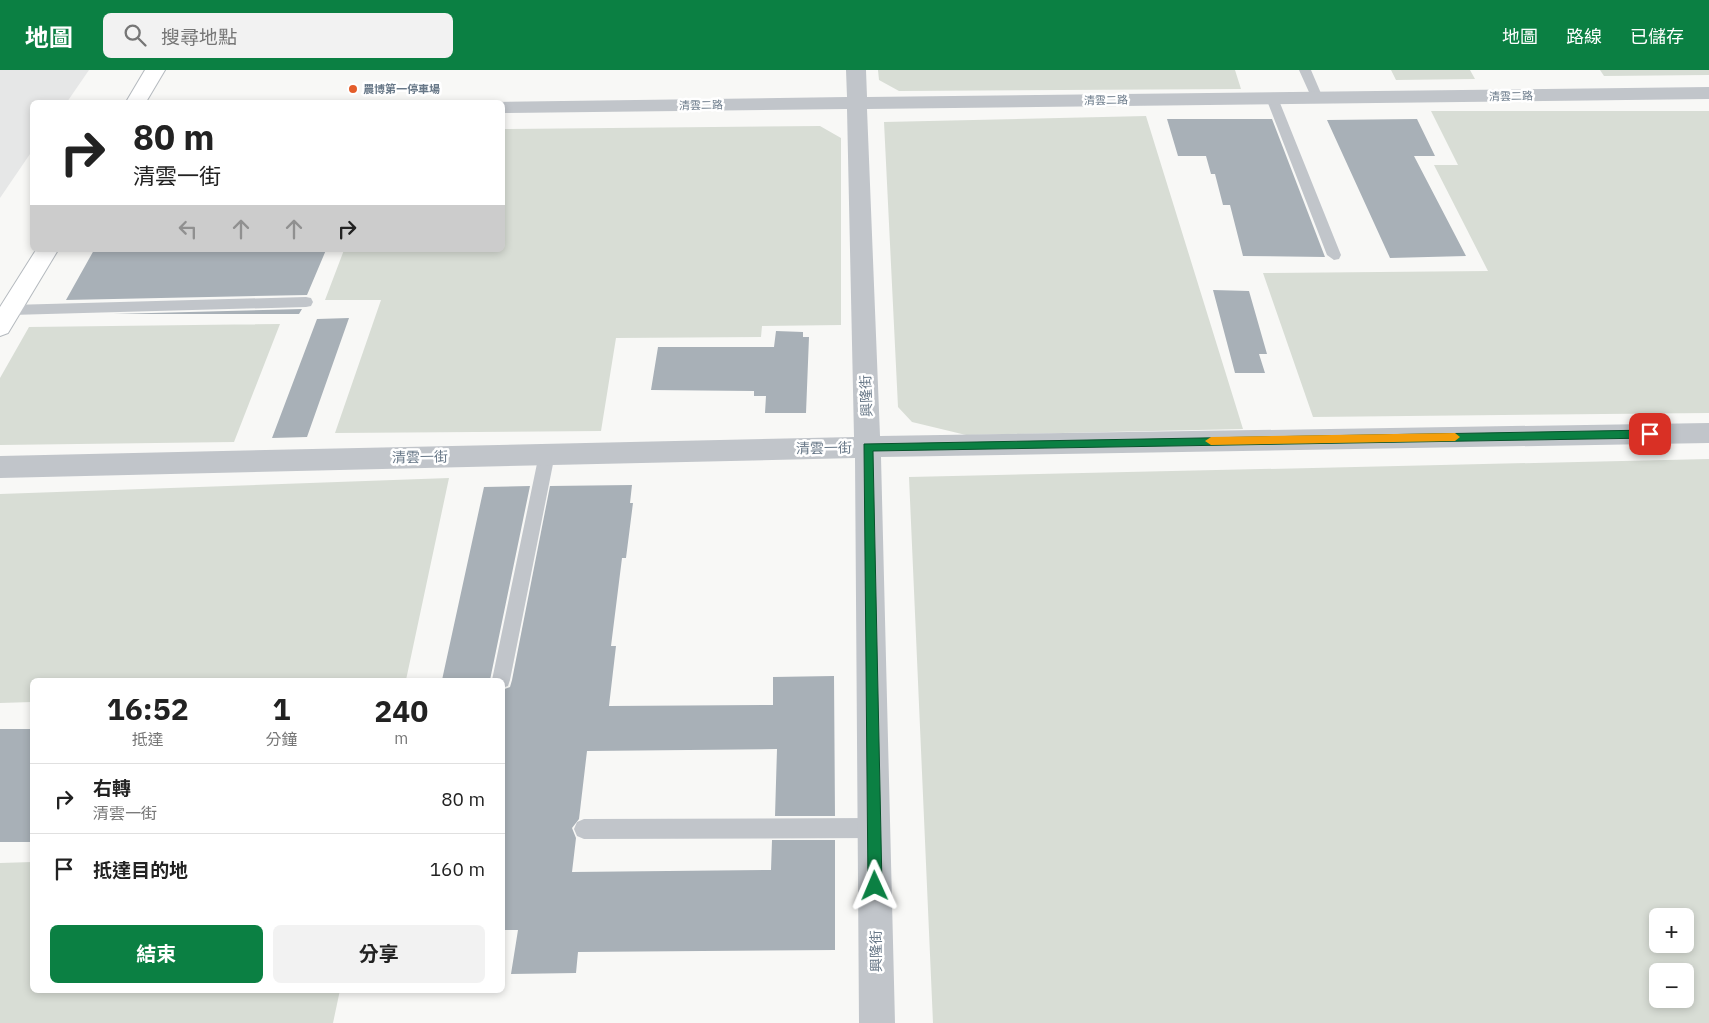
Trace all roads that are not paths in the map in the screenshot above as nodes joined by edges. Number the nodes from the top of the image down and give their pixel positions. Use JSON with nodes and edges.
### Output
{"nodes":[{"id":1,"x":155,"y":70,"type":"edge"},
{"id":2,"x":856,"y":70,"type":"edge"},
{"id":3,"x":1304,"y":70,"type":"edge"},
{"id":4,"x":1709,"y":94,"type":"edge"},
{"id":5,"x":1272,"y":98,"type":"junction"},
{"id":6,"x":1317,"y":98,"type":"junction"},
{"id":7,"x":137,"y":100,"type":"edge"},
{"id":8,"x":857,"y":103,"type":"junction"},
{"id":9,"x":505,"y":107,"type":"edge"},
{"id":10,"x":46,"y":252,"type":"edge"},
{"id":11,"x":1334,"y":255,"type":"dead end"},
{"id":12,"x":306,"y":302,"type":"dead end"},
{"id":13,"x":5,"y":318,"type":"edge"},
{"id":14,"x":1709,"y":433,"type":"edge"},
{"id":15,"x":867,"y":447,"type":"junction"},
{"id":16,"x":547,"y":454,"type":"junction"},
{"id":17,"x":0,"y":467,"type":"edge"},
{"id":18,"x":501,"y":678,"type":"edge"},
{"id":19,"x":874,"y":828,"type":"junction"},
{"id":20,"x":584,"y":829,"type":"dead end"},
{"id":21,"x":878,"y":1023,"type":"edge"}],
"edges":[{"from":1,"to":7,"type":"street"},
{"from":2,"to":8,"type":"street","name":"興隆街"},
{"from":3,"to":6,"type":"lane"},
{"from":4,"to":6,"type":"street","name":"清雲二路"},
{"from":5,"to":6,"type":"street","name":"清雲二路"},
{"from":5,"to":8,"type":"street","name":"清雲二路"},
{"from":5,"to":11,"type":"lane"},
{"from":8,"to":9,"type":"street","name":"清雲二路"},
{"from":8,"to":15,"type":"street","name":"興隆街"},
{"from":10,"to":13,"type":"street"},
{"from":12,"to":13,"type":"lane"},
{"from":14,"to":15,"type":"street","name":"清雲一街"},
{"from":15,"to":16,"type":"street","name":"清雲一街"},
{"from":15,"to":19,"type":"street","name":"興隆街"},
{"from":16,"to":17,"type":"street","name":"清雲一街"},
{"from":16,"to":18,"type":"lane"},
{"from":19,"to":20,"type":"lane"},
{"from":19,"to":21,"type":"street","name":"興隆街"}]}
